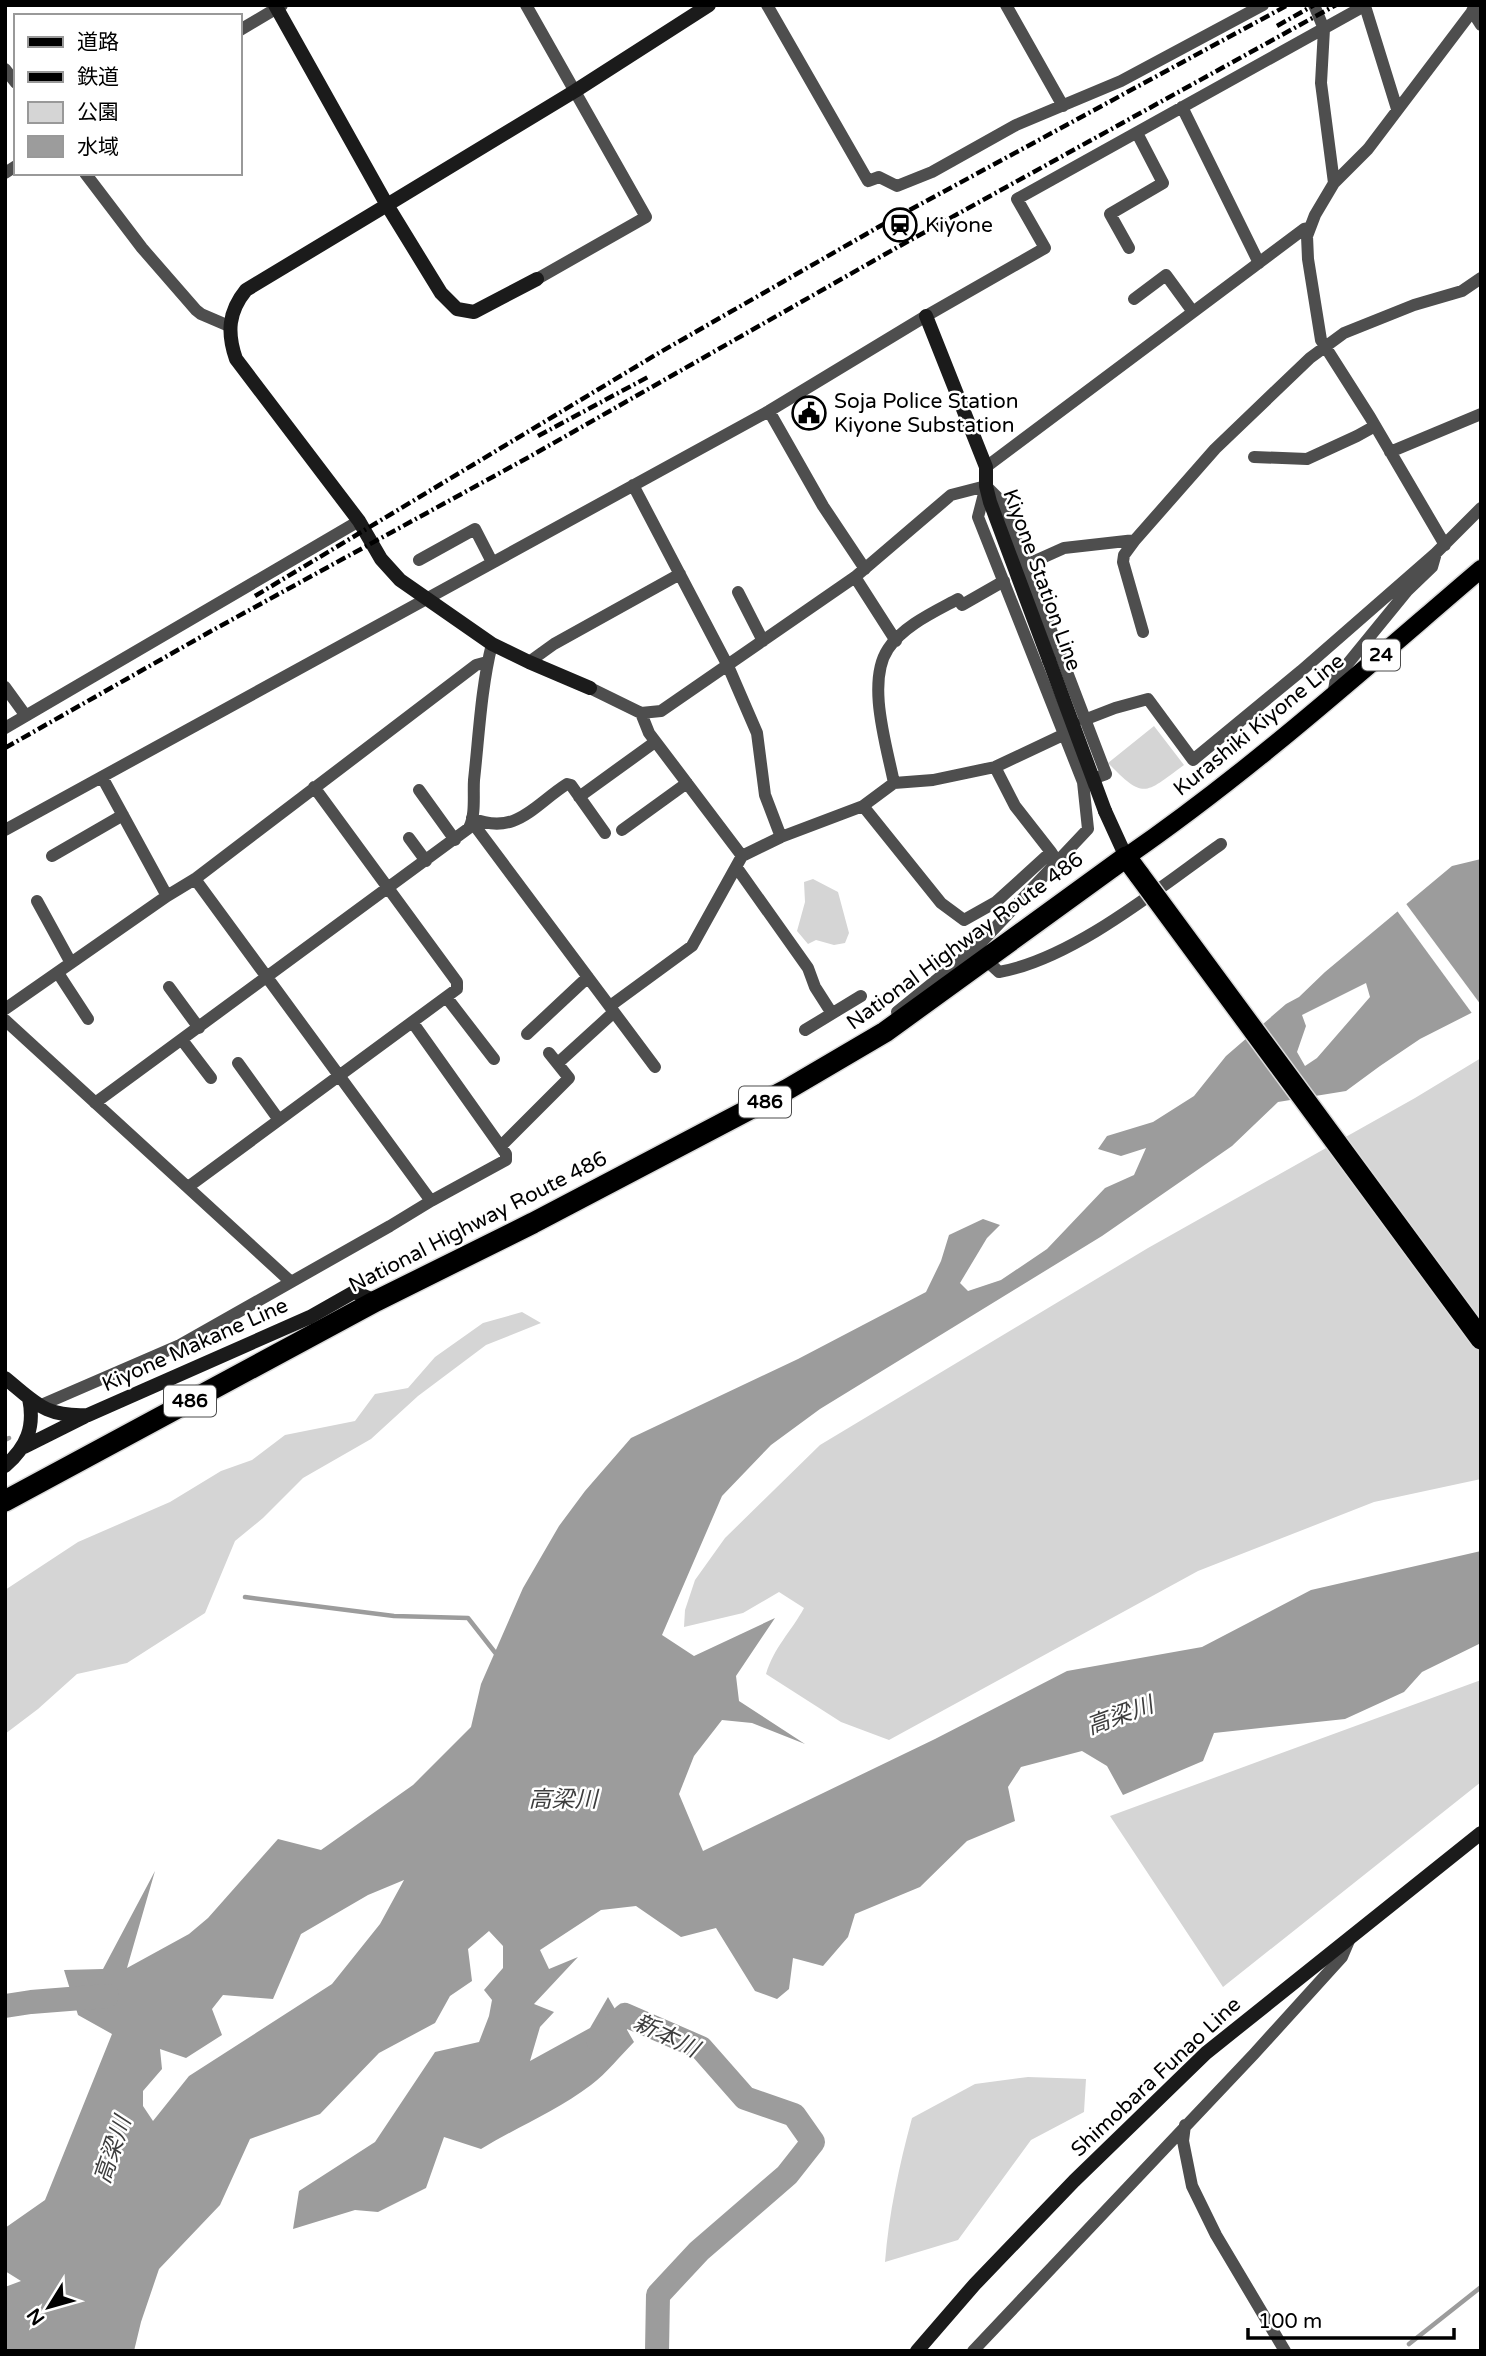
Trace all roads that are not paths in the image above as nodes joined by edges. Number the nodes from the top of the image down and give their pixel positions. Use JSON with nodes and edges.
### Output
{"nodes":[{"id":1,"x":526,"y":5,"type":"edge"},
{"id":2,"x":709,"y":5,"type":"edge"},
{"id":3,"x":767,"y":5,"type":"edge"},
{"id":4,"x":1006,"y":5,"type":"edge"},
{"id":5,"x":1262,"y":5,"type":"edge"},
{"id":6,"x":1314,"y":5,"type":"edge"},
{"id":7,"x":278,"y":6,"type":"edge"},
{"id":8,"x":1365,"y":6,"type":"edge"},
{"id":9,"x":1475,"y":8,"type":"edge"},
{"id":10,"x":1481,"y":26,"type":"edge"},
{"id":11,"x":242,"y":29,"type":"edge"},
{"id":12,"x":1324,"y":29,"type":"junction"},
{"id":13,"x":575,"y":92,"type":"junction"},
{"id":14,"x":1063,"y":106,"type":"junction"},
{"id":15,"x":1182,"y":107,"type":"junction"},
{"id":16,"x":1397,"y":109,"type":"junction"},
{"id":17,"x":1137,"y":133,"type":"junction"},
{"id":18,"x":87,"y":175,"type":"edge"},
{"id":19,"x":1334,"y":183,"type":"junction"},
{"id":20,"x":387,"y":205,"type":"junction"},
{"id":21,"x":1309,"y":229,"type":"junction"},
{"id":22,"x":1129,"y":248,"type":"dead end"},
{"id":23,"x":1259,"y":263,"type":"junction"},
{"id":24,"x":1481,"y":278,"type":"edge"},
{"id":25,"x":537,"y":279,"type":"joint"},
{"id":26,"x":1134,"y":299,"type":"dead end"},
{"id":27,"x":1193,"y":312,"type":"junction"},
{"id":28,"x":926,"y":316,"type":"junction"},
{"id":29,"x":229,"y":326,"type":"junction"},
{"id":30,"x":1324,"y":347,"type":"junction"},
{"id":31,"x":769,"y":411,"type":"junction"},
{"id":32,"x":1481,"y":414,"type":"edge"},
{"id":33,"x":1375,"y":426,"type":"junction"},
{"id":34,"x":1390,"y":452,"type":"junction"},
{"id":35,"x":1254,"y":457,"type":"dead end"},
{"id":36,"x":986,"y":467,"type":"junction"},
{"id":37,"x":633,"y":485,"type":"junction"},
{"id":38,"x":986,"y":486,"type":"junction"},
{"id":39,"x":1481,"y":508,"type":"edge"},
{"id":40,"x":359,"y":521,"type":"junction"},
{"id":41,"x":1135,"y":541,"type":"junction"},
{"id":42,"x":1440,"y":549,"type":"junction"},
{"id":43,"x":419,"y":560,"type":"dead end"},
{"id":44,"x":492,"y":562,"type":"junction"},
{"id":45,"x":1027,"y":565,"type":"junction"},
{"id":46,"x":1481,"y":569,"type":"edge"},
{"id":47,"x":860,"y":573,"type":"junction"},
{"id":48,"x":680,"y":574,"type":"junction"},
{"id":49,"x":1004,"y":581,"type":"junction"},
{"id":50,"x":738,"y":592,"type":"dead end"},
{"id":51,"x":425,"y":599,"type":"junction"},
{"id":52,"x":1143,"y":632,"type":"dead end"},
{"id":53,"x":763,"y":641,"type":"junction"},
{"id":54,"x":895,"y":641,"type":"junction"},
{"id":55,"x":492,"y":644,"type":"junction"},
{"id":56,"x":487,"y":662,"type":"junction"},
{"id":57,"x":529,"y":662,"type":"junction"},
{"id":58,"x":728,"y":666,"type":"junction"},
{"id":59,"x":5,"y":687,"type":"edge"},
{"id":60,"x":590,"y":688,"type":"joint"},
{"id":61,"x":1333,"y":696,"type":"junction"},
{"id":62,"x":641,"y":713,"type":"junction"},
{"id":63,"x":26,"y":716,"type":"junction"},
{"id":64,"x":1084,"y":720,"type":"junction"},
{"id":65,"x":5,"y":728,"type":"edge"},
{"id":66,"x":1065,"y":734,"type":"junction"},
{"id":67,"x":656,"y":742,"type":"junction"},
{"id":68,"x":995,"y":767,"type":"junction"},
{"id":69,"x":102,"y":777,"type":"junction"},
{"id":70,"x":1083,"y":782,"type":"junction"},
{"id":71,"x":687,"y":783,"type":"junction"},
{"id":72,"x":894,"y":783,"type":"junction"},
{"id":73,"x":314,"y":787,"type":"junction"},
{"id":74,"x":419,"y":790,"type":"dead end"},
{"id":75,"x":579,"y":797,"type":"junction"},
{"id":76,"x":863,"y":806,"type":"junction"},
{"id":77,"x":122,"y":815,"type":"junction"},
{"id":78,"x":472,"y":820,"type":"junction"},
{"id":79,"x":5,"y":830,"type":"edge"},
{"id":80,"x":622,"y":830,"type":"dead end"},
{"id":81,"x":605,"y":833,"type":"dead end"},
{"id":82,"x":781,"y":837,"type":"junction"},
{"id":83,"x":409,"y":838,"type":"dead end"},
{"id":84,"x":455,"y":840,"type":"junction"},
{"id":85,"x":1220,"y":844,"type":"dead end"},
{"id":86,"x":52,"y":856,"type":"dead end"},
{"id":87,"x":1126,"y":857,"type":"junction"},
{"id":88,"x":1054,"y":858,"type":"junction"},
{"id":89,"x":426,"y":861,"type":"junction"},
{"id":90,"x":740,"y":862,"type":"junction"},
{"id":91,"x":195,"y":879,"type":"junction"},
{"id":92,"x":388,"y":889,"type":"junction"},
{"id":93,"x":167,"y":896,"type":"junction"},
{"id":94,"x":37,"y":901,"type":"dead end"},
{"id":95,"x":986,"y":960,"type":"junction"},
{"id":96,"x":71,"y":963,"type":"junction"},
{"id":97,"x":58,"y":973,"type":"junction"},
{"id":98,"x":588,"y":976,"type":"junction"},
{"id":99,"x":267,"y":977,"type":"junction"},
{"id":100,"x":169,"y":987,"type":"dead end"},
{"id":101,"x":861,"y":996,"type":"dead end"},
{"id":102,"x":447,"y":998,"type":"junction"},
{"id":103,"x":5,"y":1009,"type":"edge"},
{"id":104,"x":612,"y":1009,"type":"junction"},
{"id":105,"x":831,"y":1012,"type":"junction"},
{"id":106,"x":88,"y":1019,"type":"dead end"},
{"id":107,"x":5,"y":1020,"type":"edge"},
{"id":108,"x":412,"y":1023,"type":"junction"},
{"id":109,"x":199,"y":1028,"type":"junction"},
{"id":110,"x":805,"y":1030,"type":"dead end"},
{"id":111,"x":885,"y":1032,"type":"junction"},
{"id":112,"x":527,"y":1034,"type":"dead end"},
{"id":113,"x":182,"y":1040,"type":"junction"},
{"id":114,"x":549,"y":1053,"type":"dead end"},
{"id":115,"x":494,"y":1059,"type":"dead end"},
{"id":116,"x":238,"y":1063,"type":"dead end"},
{"id":117,"x":558,"y":1063,"type":"junction"},
{"id":118,"x":655,"y":1066,"type":"dead end"},
{"id":119,"x":339,"y":1076,"type":"junction"},
{"id":120,"x":211,"y":1078,"type":"dead end"},
{"id":121,"x":95,"y":1103,"type":"junction"},
{"id":122,"x":279,"y":1120,"type":"junction"},
{"id":123,"x":501,"y":1146,"type":"junction"},
{"id":124,"x":188,"y":1188,"type":"junction"},
{"id":125,"x":431,"y":1200,"type":"junction"},
{"id":126,"x":291,"y":1282,"type":"junction"},
{"id":127,"x":376,"y":1301,"type":"junction"},
{"id":128,"x":1481,"y":1339,"type":"edge"},
{"id":129,"x":5,"y":1378,"type":"edge"},
{"id":130,"x":34,"y":1402,"type":"junction"},
{"id":131,"x":88,"y":1415,"type":"junction"},
{"id":132,"x":24,"y":1447,"type":"junction"},
{"id":133,"x":5,"y":1466,"type":"edge"},
{"id":134,"x":5,"y":1501,"type":"edge"},
{"id":135,"x":1481,"y":1833,"type":"edge"},
{"id":136,"x":1351,"y":1936,"type":"junction"},
{"id":137,"x":1185,"y":2125,"type":"junction"},
{"id":138,"x":917,"y":2351,"type":"edge"},
{"id":139,"x":973,"y":2351,"type":"edge"},
{"id":140,"x":1285,"y":2351,"type":"edge"}],
"edges":[{"from":1,"to":13,"type":"street"},
{"from":2,"to":13,"type":"main road"},
{"from":3,"to":14,"type":"street"},
{"from":4,"to":14,"type":"street"},
{"from":5,"to":14,"type":"street"},
{"from":6,"to":12,"type":"street"},
{"from":7,"to":11,"type":"street"},
{"from":7,"to":20,"type":"main road"},
{"from":8,"to":12,"type":"street"},
{"from":8,"to":16,"type":"street"},
{"from":9,"to":10,"type":"street"},
{"from":9,"to":16,"type":"street"},
{"from":12,"to":15,"type":"street"},
{"from":12,"to":19,"type":"street"},
{"from":13,"to":20,"type":"main road"},
{"from":13,"to":25,"type":"street"},
{"from":15,"to":17,"type":"street"},
{"from":15,"to":23,"type":"street"},
{"from":16,"to":19,"type":"street"},
{"from":17,"to":22,"type":"street"},
{"from":17,"to":28,"type":"street"},
{"from":18,"to":29,"type":"street"},
{"from":19,"to":21,"type":"street"},
{"from":20,"to":25,"type":"main road"},
{"from":20,"to":29,"type":"main road"},
{"from":21,"to":23,"type":"street"},
{"from":21,"to":30,"type":"street"},
{"from":23,"to":27,"type":"street"},
{"from":24,"to":30,"type":"street"},
{"from":26,"to":27,"type":"street"},
{"from":27,"to":36,"type":"street"},
{"from":28,"to":31,"type":"street"},
{"from":28,"to":36,"type":"main road","name":"Kiyone Station Line"},
{"from":29,"to":40,"type":"main road"},
{"from":30,"to":33,"type":"street"},
{"from":30,"to":41,"type":"street"},
{"from":31,"to":37,"type":"street"},
{"from":31,"to":47,"type":"street"},
{"from":32,"to":34,"type":"street"},
{"from":33,"to":34,"type":"street"},
{"from":33,"to":35,"type":"street"},
{"from":34,"to":42,"type":"street"},
{"from":36,"to":38,"type":"main road","name":"Kiyone Station Line"},
{"from":37,"to":44,"type":"street"},
{"from":37,"to":48,"type":"street"},
{"from":38,"to":45,"type":"street"},
{"from":38,"to":47,"type":"street"},
{"from":38,"to":49,"type":"street"},
{"from":38,"to":87,"type":"main road","name":"Kiyone Station Line","bridge":true},
{"from":39,"to":42,"type":"street"},
{"from":40,"to":51,"type":"main road"},
{"from":40,"to":63,"type":"street"},
{"from":41,"to":45,"type":"street"},
{"from":41,"to":52,"type":"street"},
{"from":42,"to":61,"type":"street"},
{"from":42,"to":64,"type":"street"},
{"from":43,"to":44,"type":"street"},
{"from":44,"to":51,"type":"street"},
{"from":45,"to":64,"type":"street"},
{"from":46,"to":61,"type":"main road","name":"Kurashiki Kiyone Line","number":"24"},
{"from":47,"to":53,"type":"street"},
{"from":47,"to":54,"type":"street"},
{"from":48,"to":57,"type":"street"},
{"from":48,"to":58,"type":"street"},
{"from":49,"to":54,"type":"street"},
{"from":49,"to":66,"type":"street"},
{"from":50,"to":53,"type":"street"},
{"from":51,"to":55,"type":"main road"},
{"from":51,"to":69,"type":"street"},
{"from":53,"to":58,"type":"street"},
{"from":54,"to":72,"type":"street"},
{"from":55,"to":56,"type":"street"},
{"from":55,"to":57,"type":"main road"},
{"from":56,"to":73,"type":"street"},
{"from":56,"to":78,"type":"street"},
{"from":57,"to":60,"type":"main road"},
{"from":58,"to":62,"type":"street"},
{"from":58,"to":82,"type":"street"},
{"from":59,"to":63,"type":"street"},
{"from":60,"to":62,"type":"street"},
{"from":61,"to":87,"type":"main road","name":"Kurashiki Kiyone Line","number":"24"},
{"from":62,"to":67,"type":"street"},
{"from":63,"to":65,"type":"street"},
{"from":64,"to":70,"type":"street"},
{"from":66,"to":68,"type":"street"},
{"from":66,"to":70,"type":"street"},
{"from":67,"to":71,"type":"street"},
{"from":67,"to":75,"type":"street"},
{"from":68,"to":72,"type":"street"},
{"from":68,"to":88,"type":"street"},
{"from":69,"to":77,"type":"street"},
{"from":69,"to":79,"type":"street"},
{"from":70,"to":88,"type":"street"},
{"from":71,"to":80,"type":"street"},
{"from":71,"to":90,"type":"street"},
{"from":72,"to":76,"type":"street"},
{"from":73,"to":91,"type":"street"},
{"from":73,"to":92,"type":"street"},
{"from":74,"to":84,"type":"street"},
{"from":75,"to":78,"type":"street"},
{"from":75,"to":81,"type":"street"},
{"from":76,"to":82,"type":"street"},
{"from":76,"to":88,"type":"street"},
{"from":77,"to":86,"type":"street"},
{"from":77,"to":93,"type":"street"},
{"from":78,"to":84,"type":"street"},
{"from":78,"to":98,"type":"street"},
{"from":82,"to":90,"type":"street"},
{"from":83,"to":89,"type":"street"},
{"from":84,"to":89,"type":"street"},
{"from":85,"to":95,"type":"street"},
{"from":87,"to":95,"type":"highway","name":"National Highway Route 486","number":"486"},
{"from":87,"to":128,"type":"highway","bridge":true},
{"from":88,"to":111,"type":"street"},
{"from":89,"to":92,"type":"street"},
{"from":90,"to":104,"type":"street"},
{"from":90,"to":105,"type":"street"},
{"from":91,"to":93,"type":"street"},
{"from":91,"to":99,"type":"street"},
{"from":92,"to":99,"type":"street"},
{"from":92,"to":102,"type":"street"},
{"from":93,"to":96,"type":"street"},
{"from":94,"to":96,"type":"street"},
{"from":95,"to":111,"type":"highway","name":"National Highway Route 486","number":"486"},
{"from":96,"to":97,"type":"street"},
{"from":97,"to":103,"type":"street"},
{"from":97,"to":106,"type":"street"},
{"from":98,"to":104,"type":"street"},
{"from":98,"to":112,"type":"street"},
{"from":99,"to":109,"type":"street"},
{"from":99,"to":119,"type":"street"},
{"from":100,"to":109,"type":"street"},
{"from":101,"to":105,"type":"street"},
{"from":102,"to":108,"type":"street"},
{"from":102,"to":115,"type":"street"},
{"from":104,"to":117,"type":"street"},
{"from":104,"to":118,"type":"street"},
{"from":105,"to":110,"type":"street"},
{"from":107,"to":121,"type":"street"},
{"from":108,"to":119,"type":"street"},
{"from":108,"to":123,"type":"street"},
{"from":109,"to":113,"type":"street"},
{"from":111,"to":127,"type":"highway","name":"National Highway Route 486","number":"486"},
{"from":113,"to":120,"type":"street"},
{"from":113,"to":121,"type":"street"},
{"from":114,"to":117,"type":"street"},
{"from":116,"to":122,"type":"street"},
{"from":117,"to":123,"type":"street"},
{"from":119,"to":122,"type":"street"},
{"from":119,"to":125,"type":"street"},
{"from":121,"to":124,"type":"street"},
{"from":122,"to":124,"type":"street"},
{"from":123,"to":125,"type":"street"},
{"from":124,"to":126,"type":"street"},
{"from":125,"to":126,"type":"street"},
{"from":126,"to":130,"type":"street"},
{"from":127,"to":131,"type":"main road","name":"Kiyone Makane Line"},
{"from":127,"to":134,"type":"highway","name":"National Highway Route 486","number":"486"},
{"from":129,"to":130,"type":"main road","name":"Kiyone Makane Line"},
{"from":130,"to":131,"type":"main road","name":"Kiyone Makane Line"},
{"from":130,"to":132,"type":"main road"},
{"from":131,"to":132,"type":"main road"},
{"from":132,"to":133,"type":"main road"},
{"from":135,"to":136,"type":"main road","name":"Shimobara Funao Line"},
{"from":136,"to":137,"type":"street"},
{"from":136,"to":138,"type":"main road","name":"Shimobara Funao Line"},
{"from":137,"to":139,"type":"street"},
{"from":137,"to":140,"type":"street"}]}
